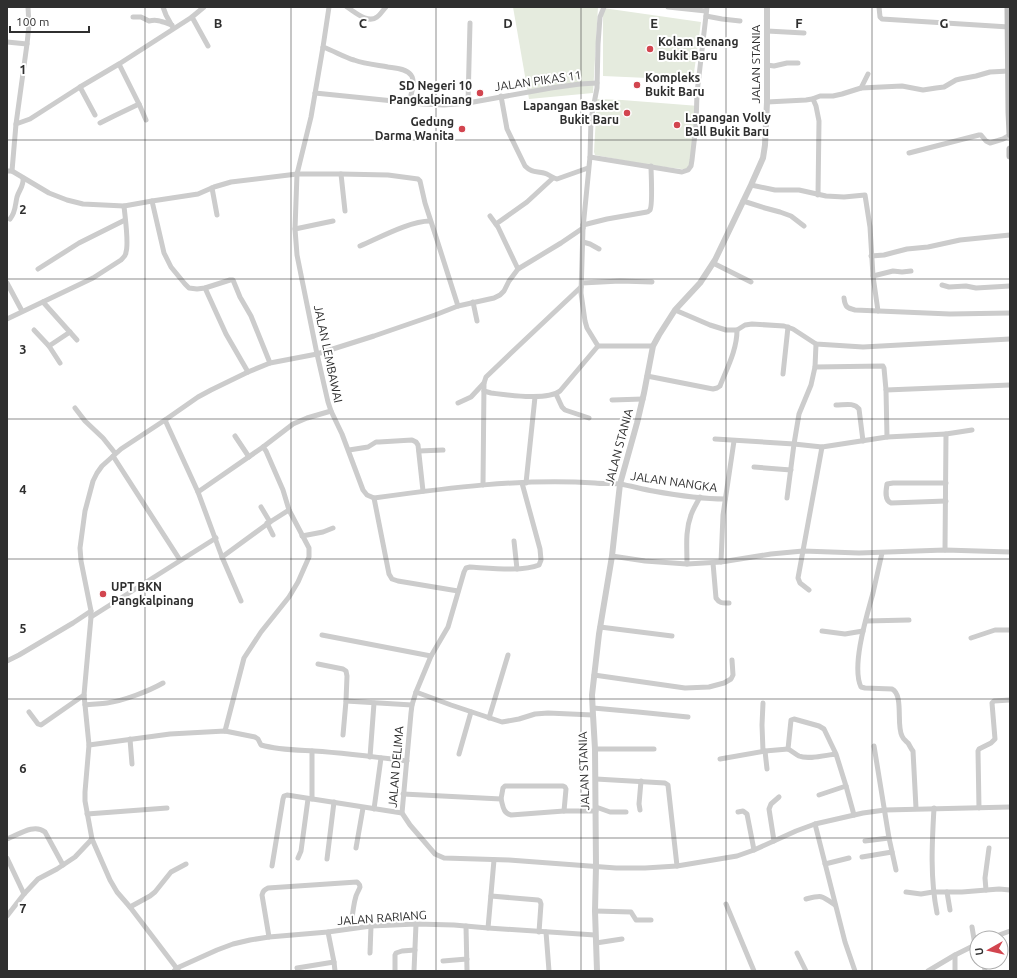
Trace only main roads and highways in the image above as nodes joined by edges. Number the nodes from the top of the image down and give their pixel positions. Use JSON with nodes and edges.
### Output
{"nodes":[{"id":1,"x":1008,"y":7,"type":"edge"},
{"id":2,"x":1009,"y":32,"type":"edge"},
{"id":3,"x":1010,"y":134,"type":"edge"},
{"id":4,"x":1010,"y":149,"type":"edge"},
{"id":5,"x":1010,"y":156,"type":"edge"}],
"edges":[{"from":1,"to":2,"type":"main road"},
{"from":2,"to":3,"type":"main road"},
{"from":4,"to":5,"type":"main road"}]}
